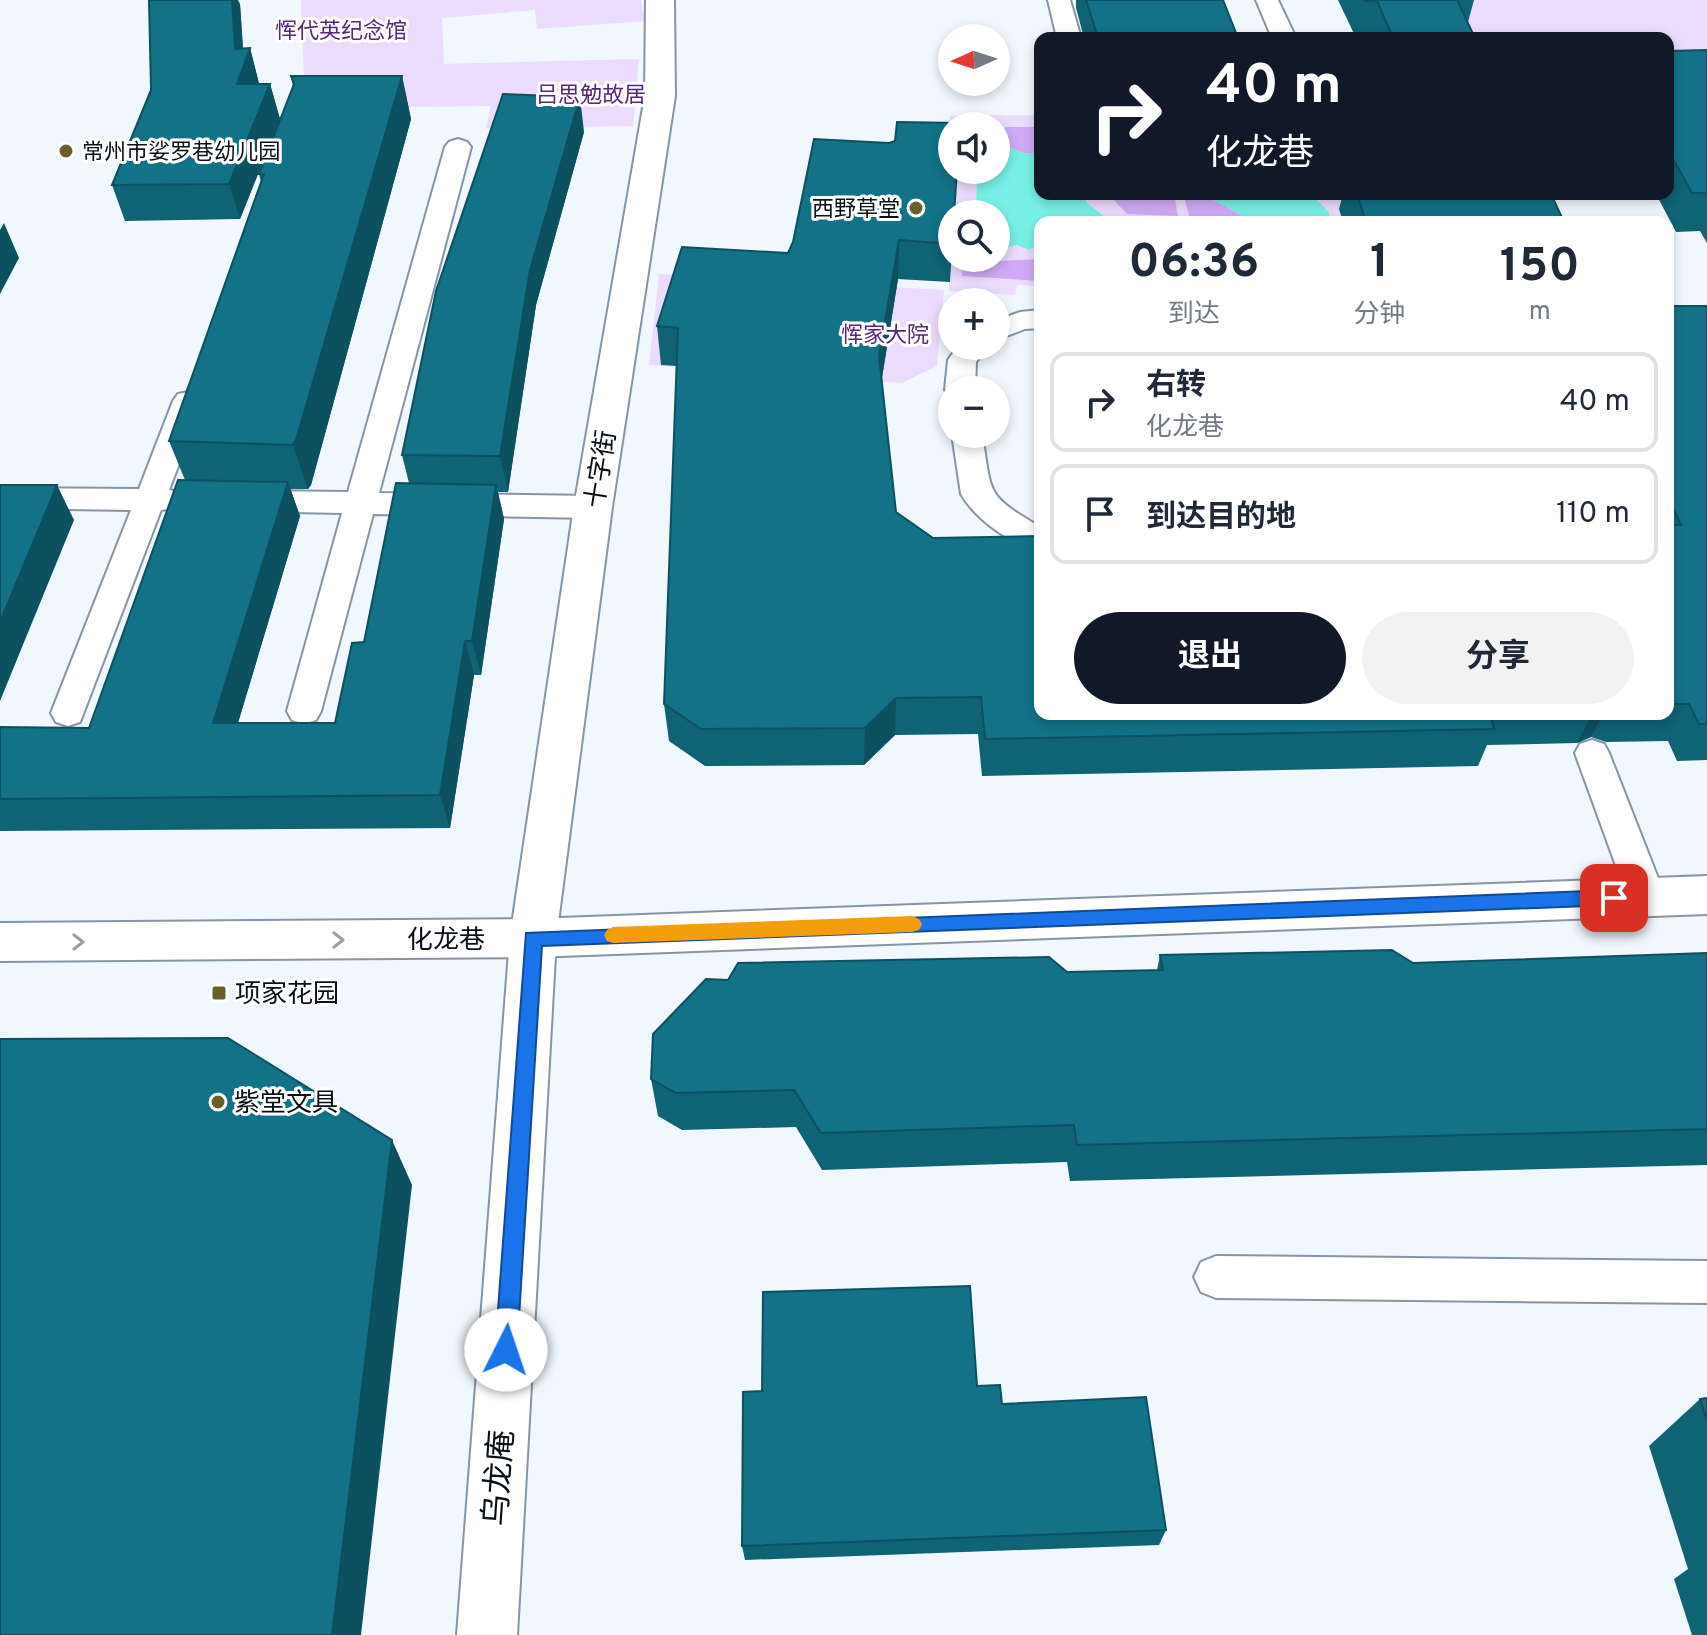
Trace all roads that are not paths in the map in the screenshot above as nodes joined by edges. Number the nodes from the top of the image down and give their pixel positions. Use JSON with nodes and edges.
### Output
{"nodes":[{"id":1,"x":660,"y":0,"type":"edge"},
{"id":2,"x":1059,"y":0,"type":"edge"},
{"id":3,"x":1267,"y":0,"type":"edge"},
{"id":4,"x":1067,"y":32,"type":"edge"},
{"id":5,"x":1281,"y":32,"type":"edge"},
{"id":6,"x":458,"y":147,"type":"dead end"},
{"id":7,"x":1034,"y":320,"type":"edge"},
{"id":8,"x":1010,"y":325,"type":"edge"},
{"id":9,"x":196,"y":380,"type":"edge"},
{"id":10,"x":969,"y":448,"type":"edge"},
{"id":11,"x":0,"y":498,"type":"edge"},
{"id":12,"x":152,"y":500,"type":"junction"},
{"id":13,"x":361,"y":503,"type":"junction"},
{"id":14,"x":593,"y":507,"type":"junction"},
{"id":15,"x":1034,"y":537,"type":"edge"},
{"id":16,"x":304,"y":711,"type":"dead end"},
{"id":17,"x":68,"y":713,"type":"dead end"},
{"id":18,"x":1592,"y":753,"type":"dead end"},
{"id":19,"x":1707,"y":895,"type":"edge"},
{"id":20,"x":1646,"y":896,"type":"junction"},
{"id":21,"x":533,"y":938,"type":"junction"},
{"id":22,"x":0,"y":942,"type":"edge"},
{"id":23,"x":1216,"y":1277,"type":"dead end"},
{"id":24,"x":1707,"y":1282,"type":"edge"},
{"id":25,"x":487,"y":1635,"type":"edge"}],
"edges":[{"from":1,"to":14,"type":"street","name":"十字街"},
{"from":2,"to":4,"type":"lane"},
{"from":3,"to":5,"type":"lane"},
{"from":6,"to":13,"type":"lane"},
{"from":7,"to":8,"type":"lane"},
{"from":9,"to":12,"type":"lane"},
{"from":10,"to":15,"type":"lane"},
{"from":11,"to":12,"type":"lane"},
{"from":12,"to":13,"type":"lane"},
{"from":12,"to":17,"type":"lane"},
{"from":13,"to":14,"type":"lane"},
{"from":13,"to":16,"type":"lane"},
{"from":14,"to":21,"type":"street","name":"十字街"},
{"from":18,"to":20,"type":"lane"},
{"from":19,"to":20,"type":"street","name":"化龙巷"},
{"from":20,"to":21,"type":"street","name":"化龙巷"},
{"from":22,"to":21,"type":"street","name":"化龙巷","one_way":true},
{"from":21,"to":25,"type":"street","name":"乌龙庵"},
{"from":23,"to":24,"type":"lane"}]}
